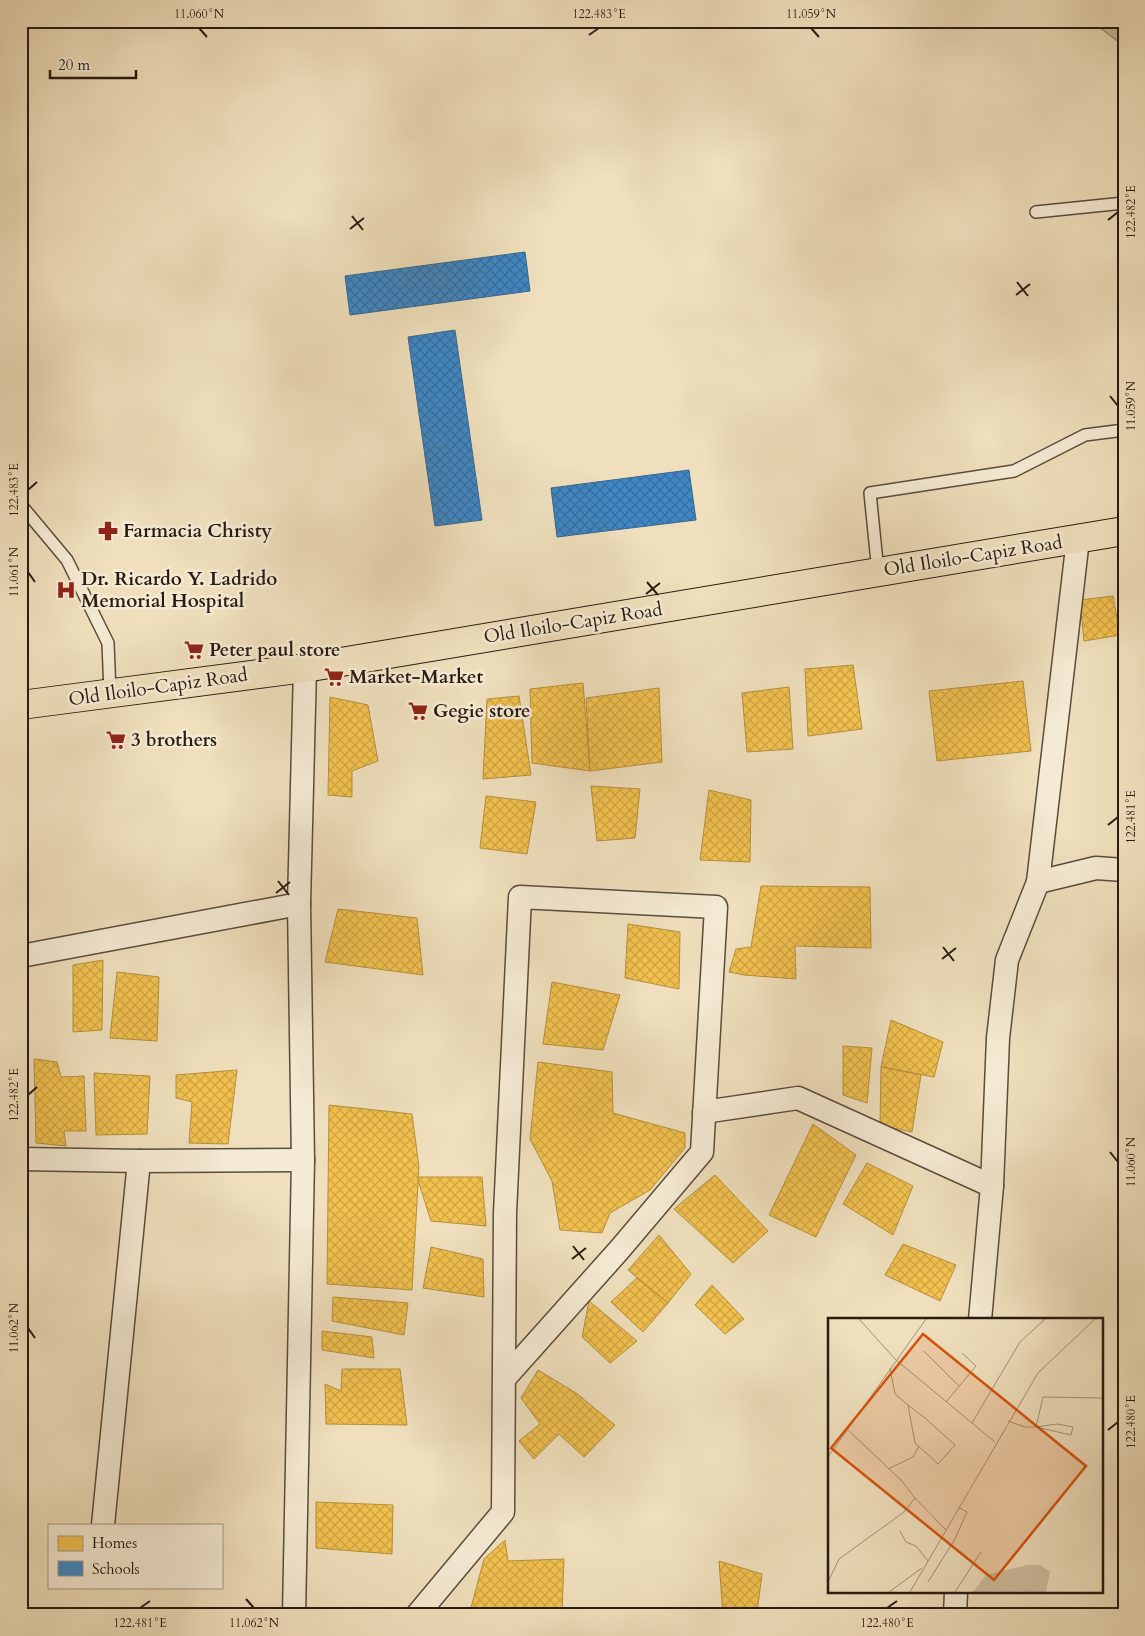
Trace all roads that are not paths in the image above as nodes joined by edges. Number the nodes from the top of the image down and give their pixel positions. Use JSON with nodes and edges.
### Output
{"nodes":[{"id":1,"x":1124,"y":203,"type":"edge"},
{"id":2,"x":1036,"y":212,"type":"dead end"},
{"id":3,"x":1124,"y":430,"type":"edge"},
{"id":4,"x":21,"y":505,"type":"edge"},
{"id":5,"x":1124,"y":531,"type":"edge"},
{"id":6,"x":1078,"y":539,"type":"junction"},
{"id":7,"x":878,"y":572,"type":"junction"},
{"id":8,"x":305,"y":668,"type":"junction"},
{"id":9,"x":110,"y":694,"type":"junction"},
{"id":10,"x":21,"y":705,"type":"edge"},
{"id":11,"x":1124,"y":870,"type":"edge"},
{"id":12,"x":1038,"y":882,"type":"junction"},
{"id":13,"x":299,"y":904,"type":"junction"},
{"id":14,"x":21,"y":956,"type":"edge"},
{"id":15,"x":704,"y":1112,"type":"junction"},
{"id":16,"x":21,"y":1159,"type":"edge"},
{"id":17,"x":303,"y":1160,"type":"junction"},
{"id":18,"x":139,"y":1161,"type":"junction"},
{"id":19,"x":992,"y":1186,"type":"junction"},
{"id":20,"x":980,"y":1318,"type":"edge"},
{"id":21,"x":504,"y":1379,"type":"junction"},
{"id":22,"x":103,"y":1524,"type":"edge"},
{"id":23,"x":956,"y":1594,"type":"edge"},
{"id":24,"x":294,"y":1615,"type":"edge"},
{"id":25,"x":418,"y":1615,"type":"edge"},
{"id":26,"x":954,"y":1615,"type":"edge"}],
"edges":[{"from":1,"to":2,"type":"lane"},
{"from":3,"to":7,"type":"lane"},
{"from":4,"to":9,"type":"lane"},
{"from":5,"to":6,"type":"main road","name":"Old Iloilo-Capiz Road"},
{"from":6,"to":7,"type":"main road","name":"Old Iloilo-Capiz Road"},
{"from":6,"to":12,"type":"street"},
{"from":7,"to":8,"type":"main road","name":"Old Iloilo-Capiz Road"},
{"from":8,"to":9,"type":"main road","name":"Old Iloilo-Capiz Road"},
{"from":8,"to":13,"type":"street"},
{"from":9,"to":10,"type":"main road","name":"Old Iloilo-Capiz Road"},
{"from":11,"to":12,"type":"street"},
{"from":12,"to":19,"type":"street"},
{"from":13,"to":14,"type":"street"},
{"from":13,"to":17,"type":"street"},
{"from":15,"to":19,"type":"street"},
{"from":15,"to":21,"type":"street"},
{"from":15,"to":21,"type":"street"},
{"from":16,"to":18,"type":"street"},
{"from":17,"to":18,"type":"street"},
{"from":17,"to":24,"type":"street"},
{"from":18,"to":22,"type":"street"},
{"from":19,"to":20,"type":"street"},
{"from":21,"to":25,"type":"street"},
{"from":23,"to":26,"type":"street"}]}
